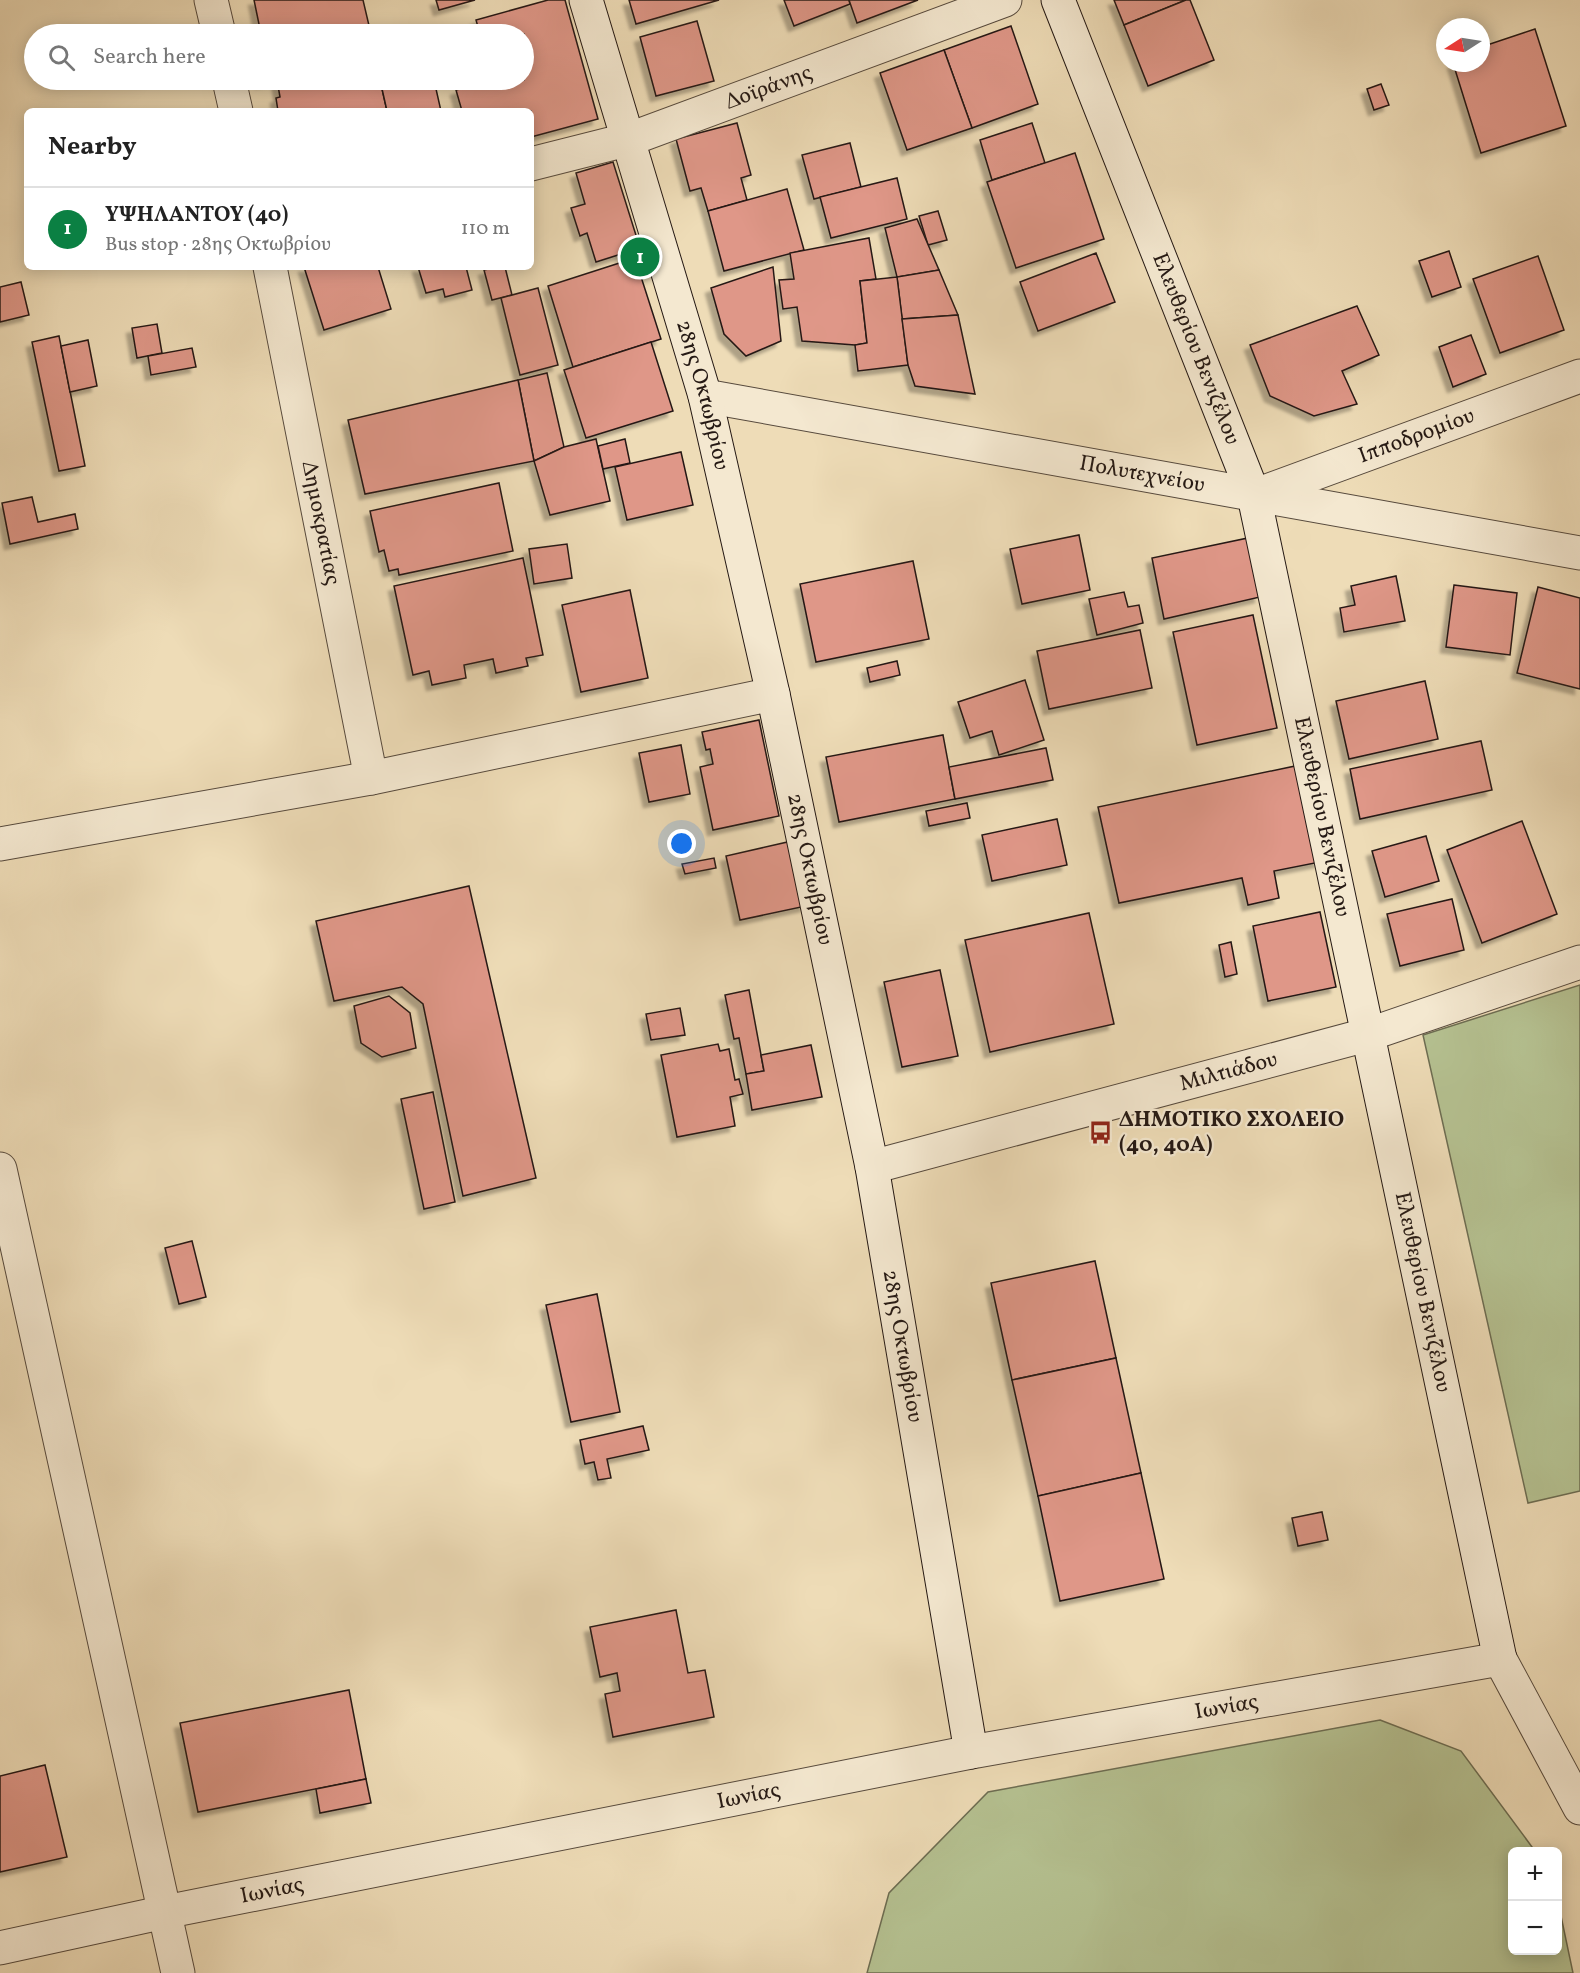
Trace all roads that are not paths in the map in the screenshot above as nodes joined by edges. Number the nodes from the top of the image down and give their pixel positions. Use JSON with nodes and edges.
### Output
{"nodes":[{"id":1,"x":211,"y":0,"type":"edge"},
{"id":2,"x":586,"y":0,"type":"edge"},
{"id":3,"x":1005,"y":0,"type":"edge"},
{"id":4,"x":1058,"y":0,"type":"edge"},
{"id":5,"x":217,"y":24,"type":"edge"},
{"id":6,"x":231,"y":90,"type":"edge"},
{"id":7,"x":235,"y":108,"type":"edge"},
{"id":8,"x":630,"y":139,"type":"junction"},
{"id":9,"x":534,"y":163,"type":"edge"},
{"id":10,"x":271,"y":270,"type":"edge"},
{"id":11,"x":1580,"y":376,"type":"edge"},
{"id":12,"x":705,"y":396,"type":"junction"},
{"id":13,"x":1254,"y":496,"type":"junction"},
{"id":14,"x":1580,"y":553,"type":"edge"},
{"id":15,"x":773,"y":694,"type":"junction"},
{"id":16,"x":371,"y":778,"type":"junction"},
{"id":17,"x":0,"y":844,"type":"edge"},
{"id":18,"x":1580,"y":962,"type":"edge"},
{"id":19,"x":1370,"y":1034,"type":"junction"},
{"id":20,"x":872,"y":1167,"type":"junction"},
{"id":21,"x":0,"y":1169,"type":"edge"},
{"id":22,"x":1500,"y":1659,"type":"junction"},
{"id":23,"x":971,"y":1752,"type":"junction"},
{"id":24,"x":1580,"y":1808,"type":"edge"},
{"id":25,"x":165,"y":1912,"type":"junction"},
{"id":26,"x":0,"y":1947,"type":"edge"},
{"id":27,"x":178,"y":1973,"type":"edge"}],
"edges":[{"from":1,"to":5,"type":"street"},
{"from":2,"to":8,"type":"street","name":"28ης Οκτωβρίου"},
{"from":3,"to":8,"type":"street","name":"Δοϊράνης"},
{"from":4,"to":13,"type":"street","name":"Ελευθερίου Βενιζέλου"},
{"from":6,"to":7,"type":"street"},
{"from":8,"to":9,"type":"street","name":"Δοϊράνης"},
{"from":8,"to":12,"type":"street","name":"28ης Οκτωβρίου"},
{"from":10,"to":16,"type":"street","name":"Δημοκρατίας"},
{"from":11,"to":13,"type":"street","name":"Ιπποδρομίου"},
{"from":12,"to":13,"type":"street","name":"Πολυτεχνείου"},
{"from":12,"to":15,"type":"street","name":"28ης Οκτωβρίου"},
{"from":13,"to":14,"type":"street","name":"Πολυτεχνείου"},
{"from":13,"to":19,"type":"street","name":"Ελευθερίου Βενιζέλου"},
{"from":15,"to":16,"type":"street"},
{"from":15,"to":20,"type":"street","name":"28ης Οκτωβρίου"},
{"from":16,"to":17,"type":"street"},
{"from":18,"to":19,"type":"street","name":"Μιλτιάδου"},
{"from":19,"to":20,"type":"street","name":"Μιλτιάδου"},
{"from":19,"to":22,"type":"street","name":"Ελευθερίου Βενιζέλου"},
{"from":20,"to":23,"type":"street","name":"28ης Οκτωβρίου"},
{"from":21,"to":25,"type":"street"},
{"from":22,"to":23,"type":"street","name":"Ιωνίας"},
{"from":22,"to":24,"type":"street","name":"Ελευθερίου Βενιζέλου"},
{"from":23,"to":25,"type":"street","name":"Ιωνίας"},
{"from":25,"to":26,"type":"street","name":"Ιωνίας"},
{"from":25,"to":27,"type":"street"}]}
